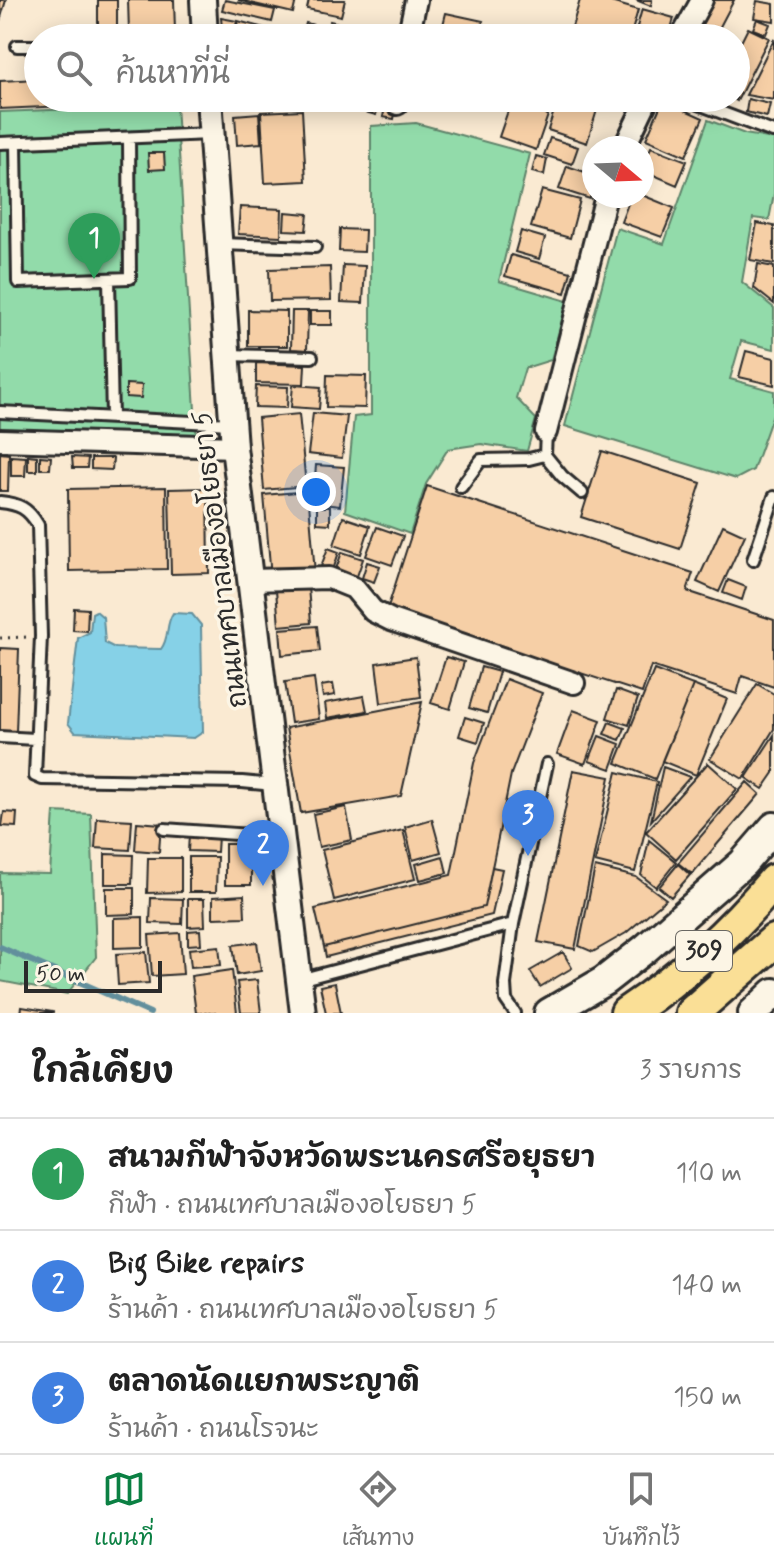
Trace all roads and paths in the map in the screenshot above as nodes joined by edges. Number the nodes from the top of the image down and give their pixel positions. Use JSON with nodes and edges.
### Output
{"nodes":[{"id":1,"x":203,"y":0,"type":"edge"},
{"id":2,"x":702,"y":0,"type":"edge"},
{"id":3,"x":412,"y":1,"type":"edge"},
{"id":4,"x":204,"y":24,"type":"edge"},
{"id":5,"x":410,"y":24,"type":"edge"},
{"id":6,"x":689,"y":24,"type":"edge"},
{"id":7,"x":17,"y":46,"type":"dead end"},
{"id":8,"x":24,"y":46,"type":"edge"},
{"id":9,"x":210,"y":112,"type":"edge"},
{"id":10,"x":641,"y":112,"type":"edge"},
{"id":11,"x":720,"y":112,"type":"edge"},
{"id":12,"x":773,"y":132,"type":"edge"},
{"id":13,"x":212,"y":134,"type":"junction"},
{"id":14,"x":630,"y":136,"type":"edge"},
{"id":15,"x":129,"y":138,"type":"junction"},
{"id":16,"x":0,"y":143,"type":"edge"},
{"id":17,"x":16,"y":143,"type":"junction"},
{"id":18,"x":603,"y":208,"type":"edge"},
{"id":19,"x":218,"y":244,"type":"junction"},
{"id":20,"x":315,"y":247,"type":"dead end"},
{"id":21,"x":109,"y":279,"type":"junction"},
{"id":22,"x":228,"y":355,"type":"junction"},
{"id":23,"x":312,"y":357,"type":"dead end"},
{"id":24,"x":0,"y":412,"type":"edge"},
{"id":25,"x":112,"y":418,"type":"junction"},
{"id":26,"x":546,"y":432,"type":"joint"},
{"id":27,"x":233,"y":436,"type":"junction"},
{"id":28,"x":0,"y":440,"type":"edge"},
{"id":29,"x":545,"y":455,"type":"junction"},
{"id":30,"x":461,"y":487,"type":"dead end"},
{"id":31,"x":582,"y":493,"type":"dead end"},
{"id":32,"x":774,"y":497,"type":"edge"},
{"id":33,"x":0,"y":502,"type":"edge"},
{"id":34,"x":753,"y":560,"type":"dead end"},
{"id":35,"x":251,"y":580,"type":"junction"},
{"id":36,"x":41,"y":636,"type":"junction"},
{"id":37,"x":0,"y":638,"type":"edge"},
{"id":38,"x":574,"y":683,"type":"dead end"},
{"id":39,"x":0,"y":737,"type":"edge"},
{"id":40,"x":35,"y":739,"type":"junction"},
{"id":41,"x":547,"y":764,"type":"dead end"},
{"id":42,"x":276,"y":785,"type":"junction"},
{"id":43,"x":774,"y":827,"type":"edge"},
{"id":44,"x":164,"y":829,"type":"dead end"},
{"id":45,"x":282,"y":837,"type":"junction"},
{"id":46,"x":774,"y":881,"type":"edge"},
{"id":47,"x":513,"y":924,"type":"junction"},
{"id":48,"x":774,"y":941,"type":"edge"},
{"id":49,"x":299,"y":980,"type":"junction"},
{"id":50,"x":774,"y":993,"type":"edge"},
{"id":51,"x":303,"y":1013,"type":"edge"},
{"id":52,"x":515,"y":1013,"type":"edge"},
{"id":53,"x":549,"y":1013,"type":"edge"},
{"id":54,"x":627,"y":1013,"type":"edge"},
{"id":55,"x":692,"y":1013,"type":"edge"},
{"id":56,"x":753,"y":1013,"type":"edge"}],
"edges":[{"from":1,"to":4,"type":"street"},
{"from":2,"to":6,"type":"street"},
{"from":3,"to":5,"type":"street"},
{"from":7,"to":8,"type":"lane"},
{"from":9,"to":13,"type":"street","name":"ถนนเทศบาลเมืองอโยธยา 5"},
{"from":10,"to":14,"type":"street"},
{"from":11,"to":12,"type":"lane"},
{"from":13,"to":15,"type":"lane"},
{"from":13,"to":19,"type":"street","name":"ถนนเทศบาลเมืองอโยธยา 5"},
{"from":15,"to":17,"type":"lane"},
{"from":15,"to":21,"type":"lane"},
{"from":16,"to":17,"type":"lane"},
{"from":17,"to":21,"type":"lane"},
{"from":18,"to":26,"type":"street"},
{"from":19,"to":20,"type":"lane"},
{"from":19,"to":22,"type":"street","name":"ถนนเทศบาลเมืองอโยธยา 5"},
{"from":21,"to":25,"type":"lane"},
{"from":22,"to":23,"type":"lane"},
{"from":22,"to":27,"type":"street","name":"ถนนเทศบาลเมืองอโยธยา 5"},
{"from":24,"to":25,"type":"lane"},
{"from":25,"to":27,"type":"lane"},
{"from":26,"to":29,"type":"lane"},
{"from":27,"to":28,"type":"street"},
{"from":27,"to":35,"type":"street","name":"ถนนเทศบาลเมืองอโยธยา 5"},
{"from":29,"to":30,"type":"lane"},
{"from":29,"to":31,"type":"lane"},
{"from":32,"to":34,"type":"lane"},
{"from":33,"to":36,"type":"lane"},
{"from":35,"to":38,"type":"street"},
{"from":35,"to":42,"type":"street","name":"ถนนเทศบาลเมืองอโยธยา 5"},
{"from":36,"to":37,"type":"path"},
{"from":36,"to":40,"type":"lane"},
{"from":39,"to":40,"type":"lane"},
{"from":40,"to":42,"type":"lane"},
{"from":41,"to":47,"type":"lane"},
{"from":42,"to":45,"type":"street","name":"ถนนเทศบาลเมืองอโยธยา 5"},
{"from":43,"to":53,"type":"main road"},
{"from":44,"to":45,"type":"lane"},
{"from":45,"to":49,"type":"street","name":"ถนนเทศบาลเมืองอโยธยา 5"},
{"from":46,"to":54,"type":"main road","number":"309"},
{"from":47,"to":49,"type":"lane"},
{"from":47,"to":52,"type":"lane"},
{"from":48,"to":55,"type":"main road","number":"309"},
{"from":49,"to":51,"type":"street","name":"ถนนเทศบาลเมืองอโยธยา 5"},
{"from":50,"to":56,"type":"main road"}]}
